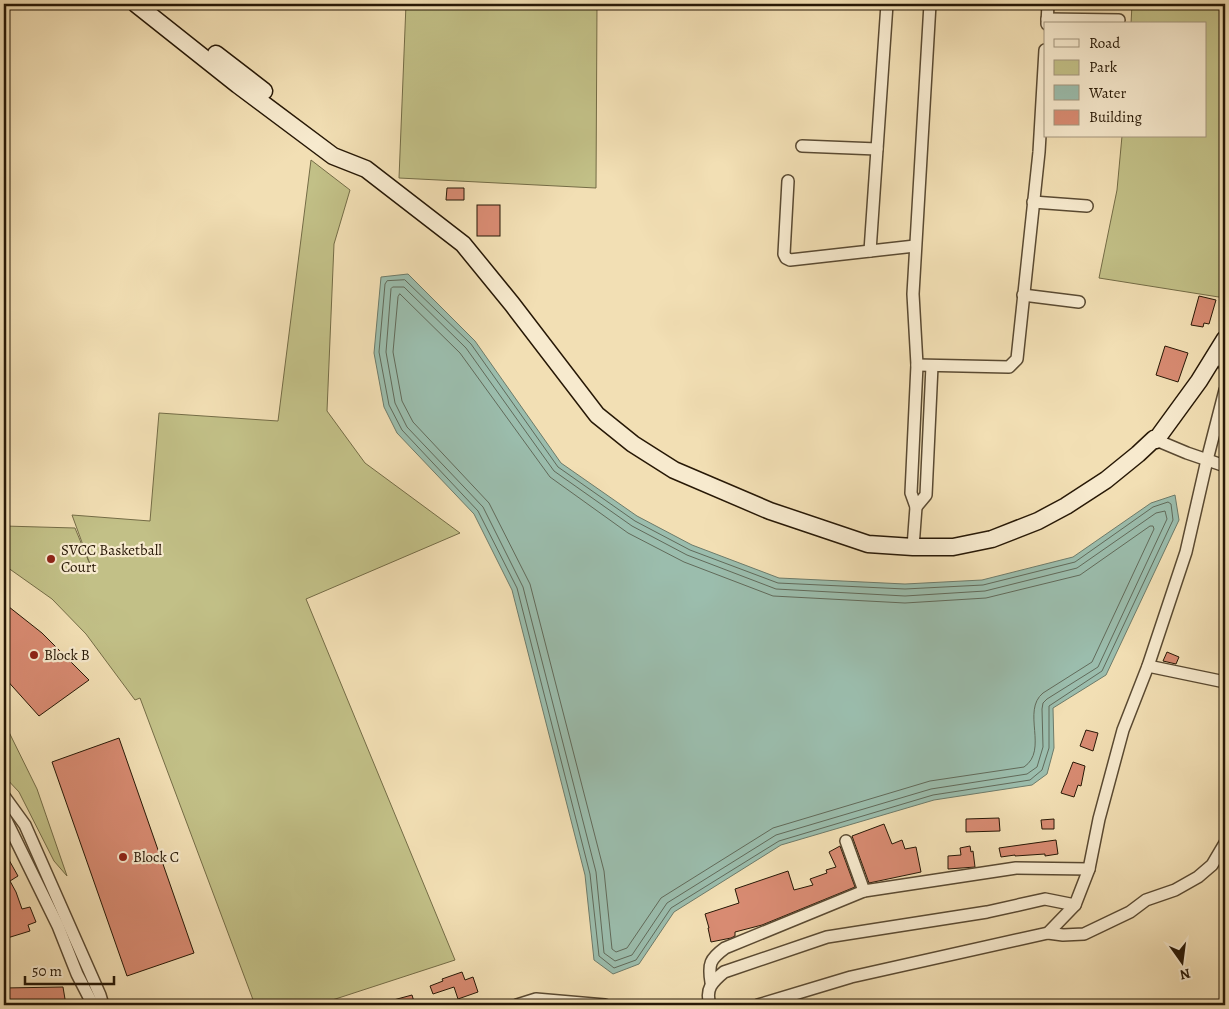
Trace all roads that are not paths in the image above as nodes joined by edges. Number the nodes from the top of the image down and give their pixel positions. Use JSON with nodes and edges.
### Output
{"nodes":[{"id":1,"x":136,"y":4,"type":"edge"},
{"id":2,"x":154,"y":4,"type":"edge"},
{"id":3,"x":887,"y":4,"type":"edge"},
{"id":4,"x":930,"y":4,"type":"edge"},
{"id":5,"x":1048,"y":4,"type":"edge"},
{"id":6,"x":1119,"y":20,"type":"dead end"},
{"id":7,"x":1047,"y":21,"type":"edge"},
{"id":8,"x":1044,"y":79,"type":"edge"},
{"id":9,"x":1043,"y":108,"type":"edge"},
{"id":10,"x":802,"y":146,"type":"dead end"},
{"id":11,"x":876,"y":149,"type":"junction"},
{"id":12,"x":343,"y":159,"type":"junction"},
{"id":13,"x":788,"y":181,"type":"dead end"},
{"id":14,"x":1033,"y":202,"type":"junction"},
{"id":15,"x":1087,"y":206,"type":"dead end"},
{"id":16,"x":915,"y":246,"type":"junction"},
{"id":17,"x":870,"y":251,"type":"junction"},
{"id":18,"x":1023,"y":295,"type":"junction"},
{"id":19,"x":1079,"y":302,"type":"dead end"},
{"id":20,"x":1222,"y":352,"type":"edge"},
{"id":21,"x":917,"y":365,"type":"junction"},
{"id":22,"x":932,"y":366,"type":"junction"},
{"id":23,"x":1225,"y":390,"type":"edge"},
{"id":24,"x":1156,"y":440,"type":"junction"},
{"id":25,"x":1207,"y":460,"type":"junction"},
{"id":26,"x":1225,"y":466,"type":"edge"},
{"id":27,"x":916,"y":507,"type":"junction"},
{"id":28,"x":913,"y":547,"type":"junction"},
{"id":29,"x":1148,"y":666,"type":"junction"},
{"id":30,"x":1225,"y":682,"type":"edge"},
{"id":31,"x":4,"y":796,"type":"edge"},
{"id":32,"x":4,"y":816,"type":"edge"},
{"id":33,"x":846,"y":841,"type":"dead end"},
{"id":34,"x":1225,"y":843,"type":"edge"},
{"id":35,"x":1089,"y":869,"type":"junction"},
{"id":36,"x":864,"y":891,"type":"junction"},
{"id":37,"x":1075,"y":905,"type":"junction"},
{"id":38,"x":1048,"y":933,"type":"junction"},
{"id":39,"x":711,"y":982,"type":"junction"},
{"id":40,"x":523,"y":1004,"type":"edge"},
{"id":41,"x":93,"y":1005,"type":"edge"},
{"id":42,"x":103,"y":1005,"type":"edge"},
{"id":43,"x":605,"y":1005,"type":"edge"},
{"id":44,"x":710,"y":1005,"type":"edge"},
{"id":45,"x":758,"y":1005,"type":"edge"}],
"edges":[{"from":1,"to":12,"type":"street"},
{"from":2,"to":12,"type":"street"},
{"from":3,"to":11,"type":"street"},
{"from":4,"to":16,"type":"street"},
{"from":5,"to":7,"type":"street"},
{"from":6,"to":7,"type":"street"},
{"from":8,"to":9,"type":"street"},
{"from":9,"to":14,"type":"street"},
{"from":10,"to":11,"type":"street"},
{"from":11,"to":17,"type":"street"},
{"from":12,"to":28,"type":"street"},
{"from":13,"to":17,"type":"street"},
{"from":14,"to":15,"type":"street"},
{"from":14,"to":18,"type":"street"},
{"from":16,"to":17,"type":"street"},
{"from":16,"to":21,"type":"street"},
{"from":18,"to":19,"type":"street"},
{"from":18,"to":22,"type":"street"},
{"from":20,"to":24,"type":"street"},
{"from":21,"to":22,"type":"street"},
{"from":21,"to":27,"type":"street"},
{"from":22,"to":27,"type":"street"},
{"from":23,"to":25,"type":"street"},
{"from":24,"to":25,"type":"street"},
{"from":24,"to":28,"type":"street"},
{"from":25,"to":26,"type":"street"},
{"from":25,"to":29,"type":"street"},
{"from":27,"to":28,"type":"street"},
{"from":29,"to":30,"type":"street"},
{"from":29,"to":35,"type":"street"},
{"from":31,"to":42,"type":"street"},
{"from":32,"to":41,"type":"street"},
{"from":33,"to":36,"type":"street"},
{"from":34,"to":38,"type":"street"},
{"from":35,"to":36,"type":"street"},
{"from":35,"to":37,"type":"street"},
{"from":36,"to":39,"type":"street"},
{"from":37,"to":38,"type":"street"},
{"from":37,"to":39,"type":"street"},
{"from":38,"to":45,"type":"street"},
{"from":39,"to":44,"type":"street"},
{"from":40,"to":43,"type":"street"}]}
